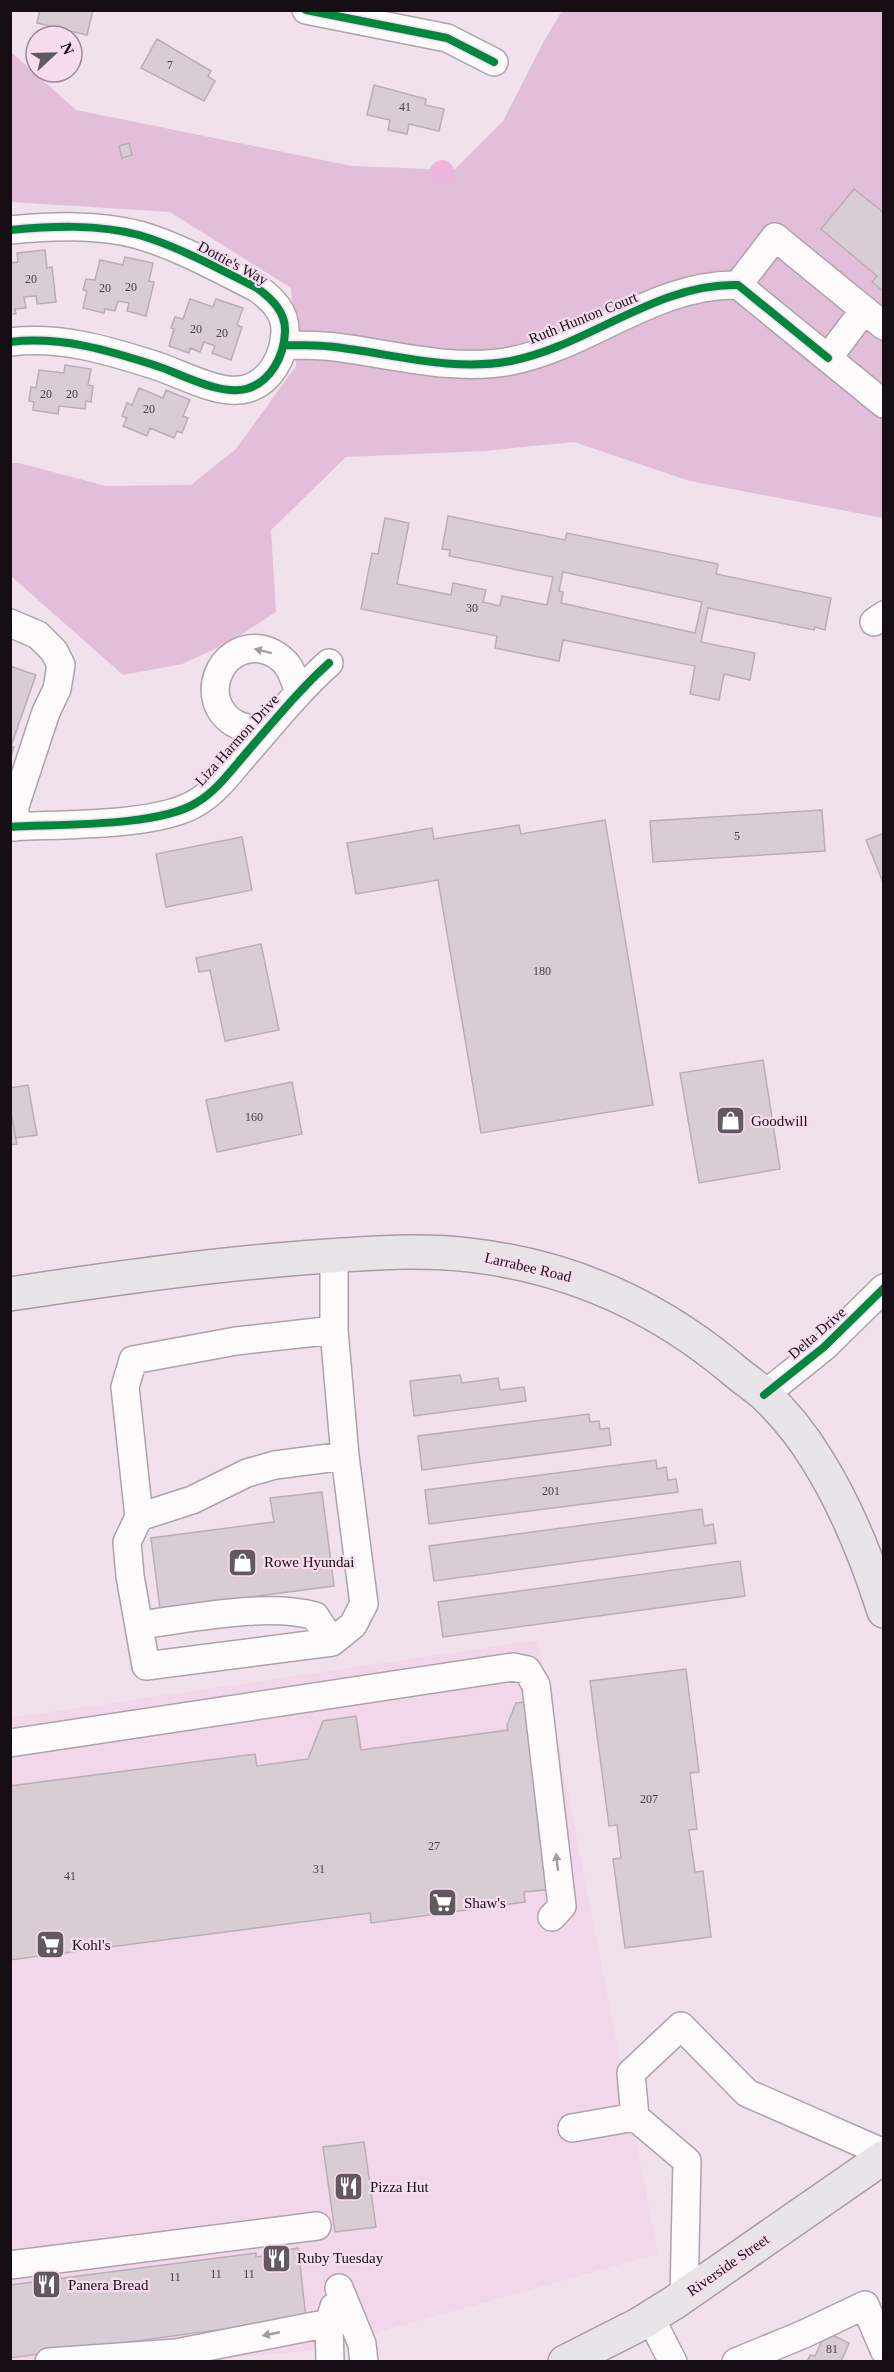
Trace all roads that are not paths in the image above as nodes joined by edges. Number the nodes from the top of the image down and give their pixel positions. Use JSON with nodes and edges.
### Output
{"nodes":[{"id":1,"x":306,"y":10,"type":"edge"},
{"id":2,"x":398,"y":19,"type":"edge"},
{"id":3,"x":494,"y":62,"type":"dead end"},
{"id":4,"x":10,"y":230,"type":"edge"},
{"id":5,"x":738,"y":285,"type":"junction"},
{"id":6,"x":874,"y":318,"type":"edge"},
{"id":7,"x":10,"y":342,"type":"edge"},
{"id":8,"x":285,"y":345,"type":"junction"},
{"id":9,"x":828,"y":358,"type":"junction"},
{"id":10,"x":884,"y":404,"type":"edge"},
{"id":11,"x":10,"y":624,"type":"edge"},
{"id":12,"x":329,"y":663,"type":"dead end"},
{"id":13,"x":299,"y":692,"type":"junction"},
{"id":14,"x":265,"y":730,"type":"junction"},
{"id":15,"x":13,"y":827,"type":"edge"},
{"id":16,"x":334,"y":1256,"type":"junction"},
{"id":17,"x":884,"y":1288,"type":"edge"},
{"id":18,"x":10,"y":1294,"type":"edge"},
{"id":19,"x":334,"y":1330,"type":"junction"},
{"id":20,"x":765,"y":1395,"type":"junction"},
{"id":21,"x":345,"y":1456,"type":"junction"},
{"id":22,"x":139,"y":1517,"type":"junction"},
{"id":23,"x":884,"y":1611,"type":"edge"},
{"id":24,"x":139,"y":1625,"type":"junction"},
{"id":25,"x":332,"y":1642,"type":"junction"},
{"id":26,"x":10,"y":1743,"type":"edge"},
{"id":27,"x":552,"y":1917,"type":"dead end"},
{"id":28,"x":635,"y":2118,"type":"junction"},
{"id":29,"x":572,"y":2127,"type":"dead end"},
{"id":30,"x":884,"y":2155,"type":"edge"},
{"id":31,"x":317,"y":2226,"type":"dead end"},
{"id":32,"x":10,"y":2265,"type":"edge"},
{"id":33,"x":684,"y":2296,"type":"junction"},
{"id":34,"x":650,"y":2317,"type":"junction"},
{"id":35,"x":329,"y":2323,"type":"junction"},
{"id":36,"x":884,"y":2350,"type":"edge"},
{"id":37,"x":49,"y":2361,"type":"edge"},
{"id":38,"x":330,"y":2361,"type":"edge"},
{"id":39,"x":364,"y":2361,"type":"edge"},
{"id":40,"x":565,"y":2361,"type":"edge"},
{"id":41,"x":673,"y":2361,"type":"edge"},
{"id":42,"x":736,"y":2361,"type":"edge"}],
"edges":[{"from":1,"to":2,"type":"street"},
{"from":2,"to":3,"type":"street"},
{"from":4,"to":8,"type":"street","name":"Dottie's Way"},
{"from":5,"to":6,"type":"street"},
{"from":5,"to":8,"type":"street","name":"Ruth Hunton Court"},
{"from":5,"to":9,"type":"street"},
{"from":6,"to":9,"type":"street"},
{"from":7,"to":8,"type":"street"},
{"from":9,"to":10,"type":"street"},
{"from":11,"to":15,"type":"street"},
{"from":12,"to":13,"type":"street","name":"Liza Harmon Drive"},
{"from":13,"to":14,"type":"street","name":"Liza Harmon Drive"},
{"from":13,"to":14,"type":"street","name":"Liza Harmon Drive","one_way":true},
{"from":14,"to":15,"type":"street","name":"Liza Harmon Drive"},
{"from":16,"to":18,"type":"main road","name":"Larrabee Road"},
{"from":16,"to":19,"type":"street"},
{"from":16,"to":20,"type":"main road","name":"Larrabee Road"},
{"from":17,"to":20,"type":"street","name":"Delta Drive"},
{"from":19,"to":21,"type":"street"},
{"from":19,"to":22,"type":"street"},
{"from":20,"to":23,"type":"main road","name":"Larrabee Road"},
{"from":21,"to":22,"type":"street"},
{"from":21,"to":25,"type":"street"},
{"from":22,"to":24,"type":"street"},
{"from":24,"to":25,"type":"street"},
{"from":24,"to":25,"type":"street"},
{"from":27,"to":26,"type":"street","one_way":true},
{"from":28,"to":29,"type":"street"},
{"from":28,"to":30,"type":"street"},
{"from":28,"to":33,"type":"street"},
{"from":30,"to":33,"type":"main road","name":"Riverside Street"},
{"from":31,"to":32,"type":"street"},
{"from":33,"to":34,"type":"main road","name":"Riverside Street"},
{"from":34,"to":40,"type":"main road","name":"Riverside Street"},
{"from":34,"to":41,"type":"street"},
{"from":35,"to":37,"type":"street","one_way":true},
{"from":35,"to":38,"type":"street"},
{"from":35,"to":39,"type":"street"},
{"from":36,"to":42,"type":"street"}]}
